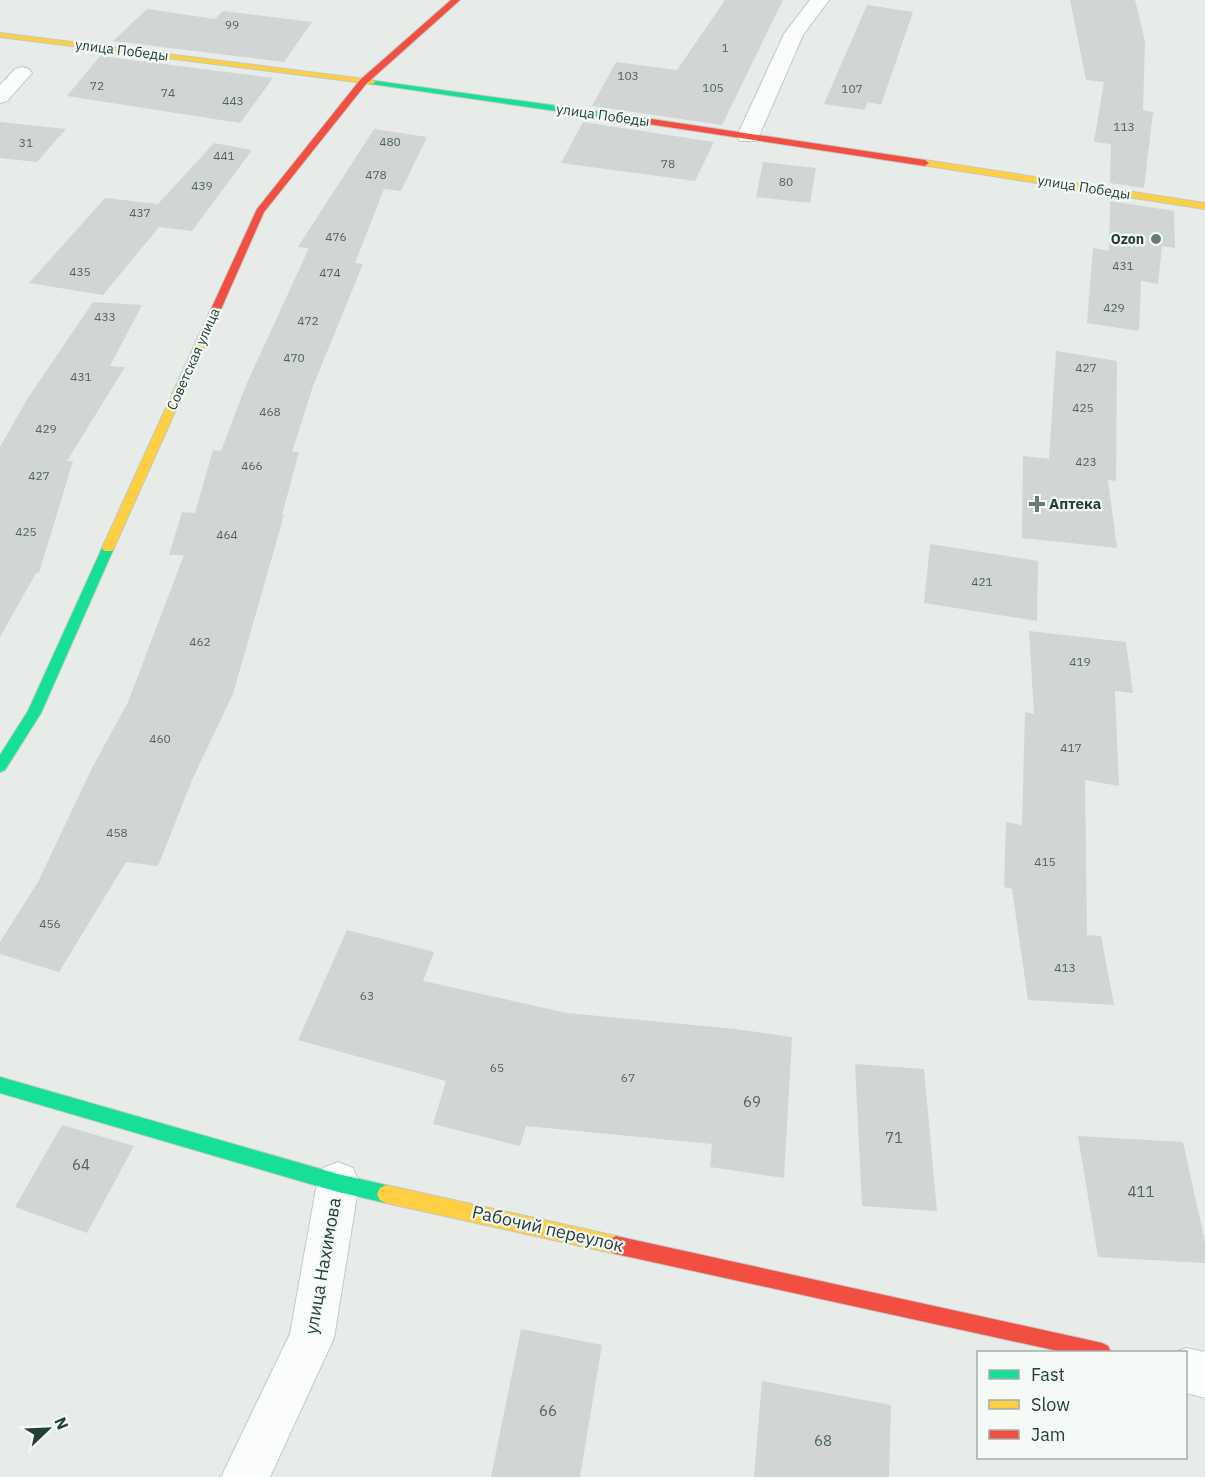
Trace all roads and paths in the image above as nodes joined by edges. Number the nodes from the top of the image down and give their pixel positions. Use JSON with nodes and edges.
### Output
{"nodes":[{"id":1,"x":820,"y":0,"type":"edge"},
{"id":2,"x":449,"y":2,"type":"edge"},
{"id":3,"x":0,"y":35,"type":"edge"},
{"id":4,"x":22,"y":73,"type":"dead end"},
{"id":5,"x":363,"y":82,"type":"junction"},
{"id":6,"x":0,"y":97,"type":"edge"},
{"id":7,"x":748,"y":136,"type":"junction"},
{"id":8,"x":1205,"y":206,"type":"edge"},
{"id":9,"x":0,"y":766,"type":"edge"},
{"id":10,"x":0,"y":1084,"type":"edge"},
{"id":11,"x":338,"y":1183,"type":"junction"},
{"id":12,"x":1093,"y":1351,"type":"edge"},
{"id":13,"x":1187,"y":1372,"type":"edge"},
{"id":14,"x":1205,"y":1376,"type":"edge"},
{"id":15,"x":245,"y":1477,"type":"edge"}],
"edges":[{"from":1,"to":7,"type":"street"},
{"from":2,"to":5,"type":"street","name":"Советская улица"},
{"from":3,"to":5,"type":"street","name":"улица Победы"},
{"from":4,"to":6,"type":"street"},
{"from":5,"to":7,"type":"street","name":"улица Победы"},
{"from":5,"to":9,"type":"street","name":"Советская улица"},
{"from":7,"to":8,"type":"street","name":"улица Победы"},
{"from":10,"to":11,"type":"street","name":"Рабочий переулок"},
{"from":11,"to":12,"type":"street","name":"Рабочий переулок"},
{"from":11,"to":15,"type":"street","name":"улица Нахимова"},
{"from":13,"to":14,"type":"street"}]}
